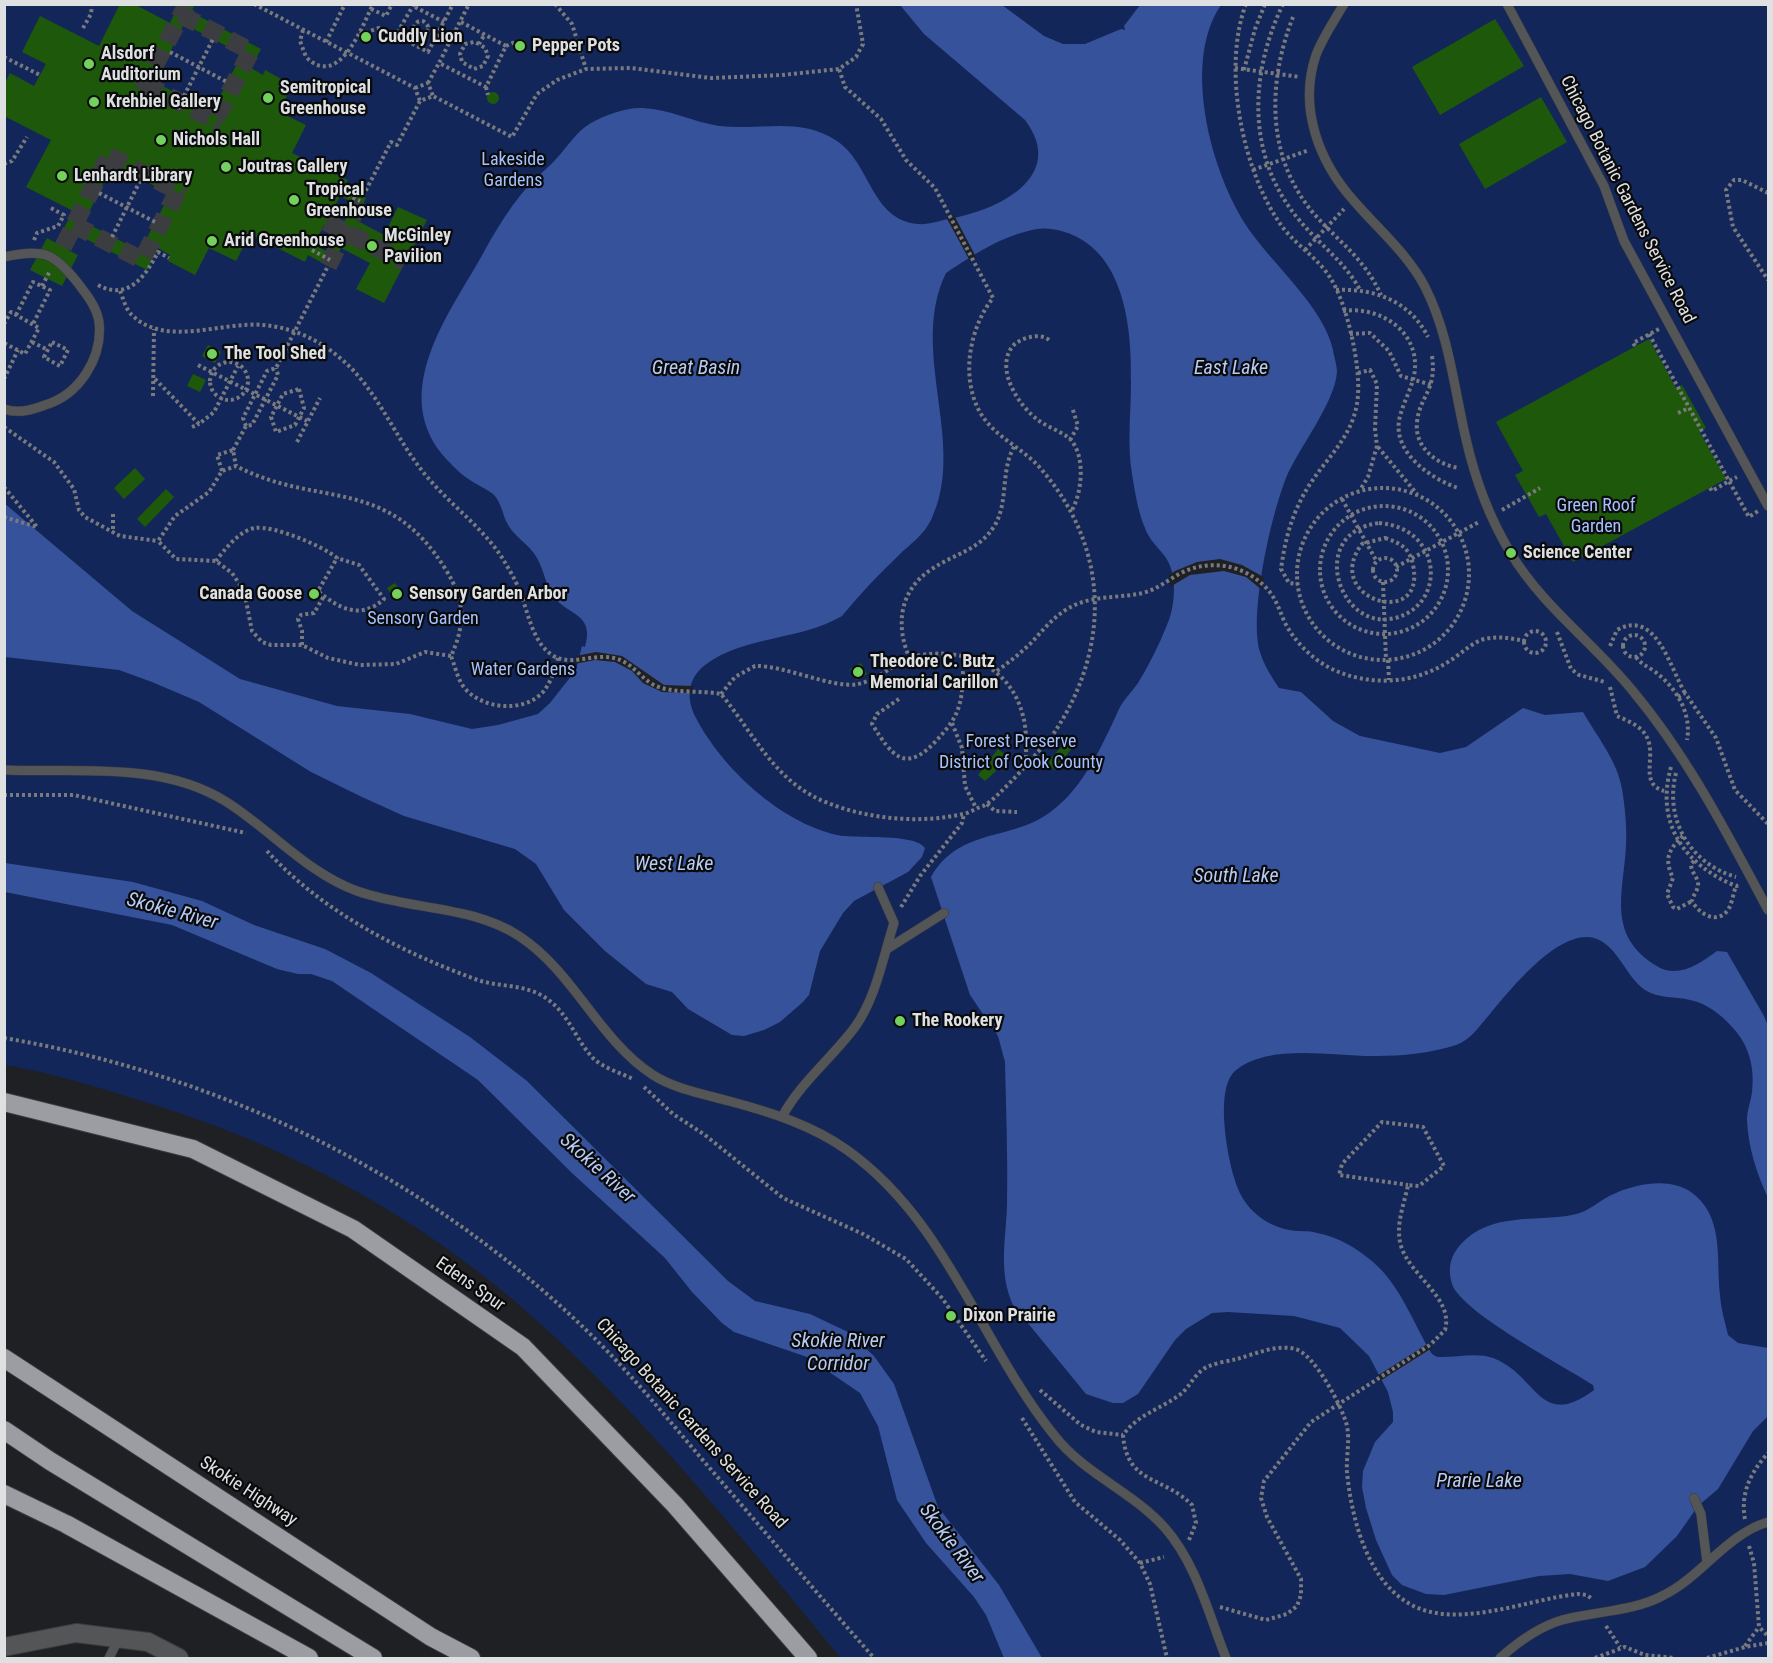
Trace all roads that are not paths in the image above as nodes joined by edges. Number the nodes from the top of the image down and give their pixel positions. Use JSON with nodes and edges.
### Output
{"nodes":[{"id":1,"x":1344,"y":4,"type":"edge"},
{"id":2,"x":1507,"y":4,"type":"edge"},
{"id":3,"x":4,"y":257,"type":"edge"},
{"id":4,"x":4,"y":410,"type":"edge"},
{"id":5,"x":1768,"y":506,"type":"edge"},
{"id":6,"x":4,"y":770,"type":"edge"},
{"id":7,"x":878,"y":887,"type":"dead end"},
{"id":8,"x":1768,"y":910,"type":"edge"},
{"id":9,"x":944,"y":913,"type":"dead end"},
{"id":10,"x":887,"y":949,"type":"junction"},
{"id":11,"x":4,"y":1102,"type":"edge"},
{"id":12,"x":782,"y":1117,"type":"junction"},
{"id":13,"x":4,"y":1358,"type":"edge"},
{"id":14,"x":4,"y":1430,"type":"edge"},
{"id":15,"x":4,"y":1494,"type":"edge"},
{"id":16,"x":1694,"y":1498,"type":"dead end"},
{"id":17,"x":1768,"y":1522,"type":"edge"},
{"id":18,"x":1707,"y":1563,"type":"junction"},
{"id":19,"x":119,"y":1638,"type":"junction"},
{"id":20,"x":4,"y":1647,"type":"edge"},
{"id":21,"x":109,"y":1659,"type":"edge"},
{"id":22,"x":179,"y":1659,"type":"edge"},
{"id":23,"x":309,"y":1659,"type":"edge"},
{"id":24,"x":374,"y":1659,"type":"edge"},
{"id":25,"x":471,"y":1659,"type":"edge"},
{"id":26,"x":808,"y":1659,"type":"edge"},
{"id":27,"x":1226,"y":1659,"type":"edge"},
{"id":28,"x":1500,"y":1659,"type":"edge"}],
"edges":[{"from":1,"to":8,"type":"lane"},
{"from":2,"to":5,"type":"lane","name":"Chicago Botanic Gardens Service Road"},
{"from":3,"to":4,"type":"lane"},
{"from":6,"to":12,"type":"lane"},
{"from":7,"to":10,"type":"lane"},
{"from":9,"to":10,"type":"lane"},
{"from":10,"to":12,"type":"lane"},
{"from":11,"to":26,"type":"highway","name":"Edens Spur"},
{"from":12,"to":27,"type":"lane"},
{"from":13,"to":25,"type":"highway","name":"Skokie Highway"},
{"from":14,"to":24,"type":"highway"},
{"from":15,"to":23,"type":"highway"},
{"from":16,"to":18,"type":"lane"},
{"from":17,"to":18,"type":"lane"},
{"from":18,"to":28,"type":"lane"},
{"from":19,"to":20,"type":"street"},
{"from":19,"to":21,"type":"lane"},
{"from":19,"to":22,"type":"street"}]}
